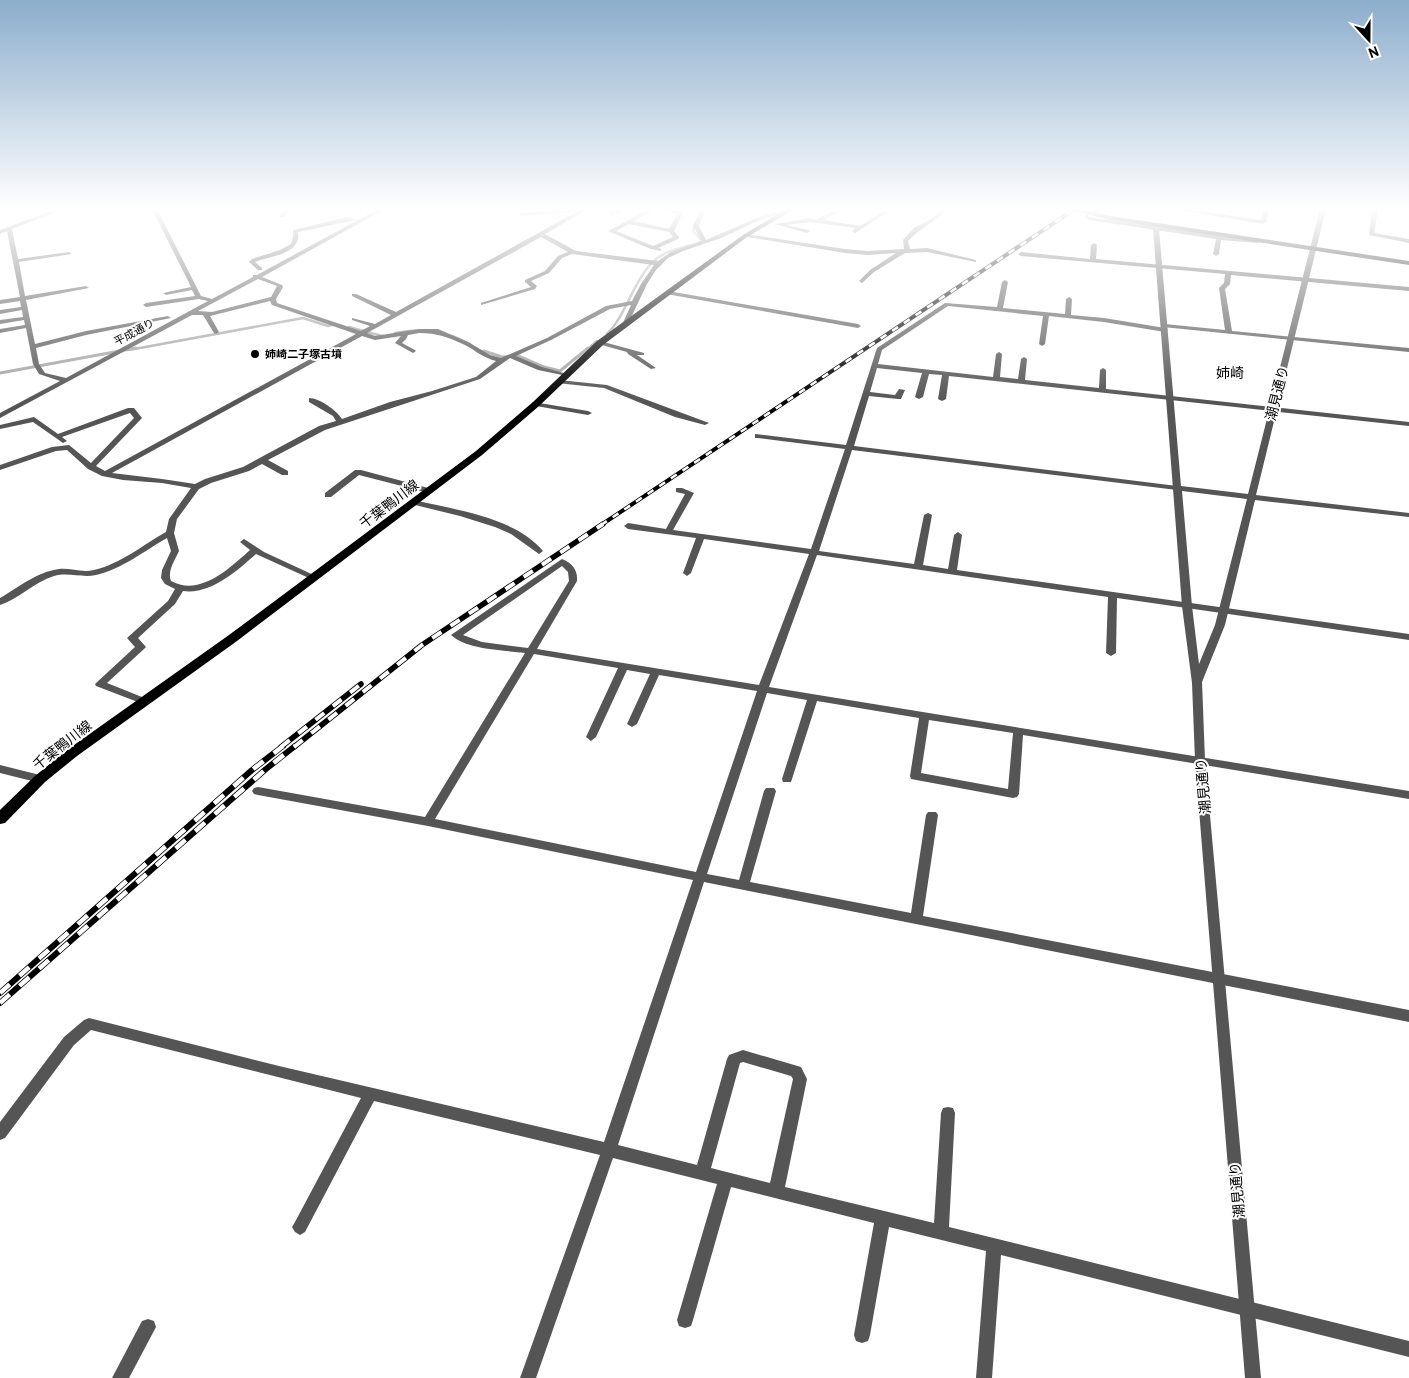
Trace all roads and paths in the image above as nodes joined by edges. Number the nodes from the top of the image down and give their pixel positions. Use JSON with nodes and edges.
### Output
{"nodes":[{"id":1,"x":18,"y":273,"type":"edge"},
{"id":2,"x":186,"y":273,"type":"edge"},
{"id":3,"x":253,"y":273,"type":"edge"},
{"id":4,"x":265,"y":273,"type":"edge"},
{"id":5,"x":471,"y":273,"type":"edge"},
{"id":6,"x":544,"y":273,"type":"edge"},
{"id":7,"x":651,"y":273,"type":"edge"},
{"id":8,"x":695,"y":273,"type":"edge"},
{"id":9,"x":870,"y":273,"type":"edge"},
{"id":10,"x":1161,"y":273,"type":"edge"},
{"id":11,"x":1228,"y":273,"type":"edge"},
{"id":12,"x":1232,"y":273,"type":"edge"},
{"id":13,"x":1308,"y":273,"type":"edge"},
{"id":14,"x":250,"y":275,"type":"junction"},
{"id":15,"x":258,"y":277,"type":"junction"},
{"id":16,"x":1306,"y":279,"type":"junction"},
{"id":17,"x":862,"y":281,"type":"dead end"},
{"id":18,"x":1005,"y":282,"type":"dead end"},
{"id":19,"x":86,"y":288,"type":"dead end"},
{"id":20,"x":194,"y":288,"type":"junction"},
{"id":21,"x":1409,"y":289,"type":"edge"},
{"id":22,"x":166,"y":293,"type":"dead end"},
{"id":23,"x":668,"y":293,"type":"junction"},
{"id":24,"x":354,"y":296,"type":"dead end"},
{"id":25,"x":23,"y":298,"type":"junction"},
{"id":26,"x":201,"y":298,"type":"junction"},
{"id":27,"x":273,"y":299,"type":"junction"},
{"id":28,"x":1069,"y":299,"type":"dead end"},
{"id":29,"x":214,"y":301,"type":"junction"},
{"id":30,"x":0,"y":302,"type":"edge"},
{"id":31,"x":635,"y":302,"type":"junction"},
{"id":32,"x":483,"y":304,"type":"dead end"},
{"id":33,"x":146,"y":306,"type":"dead end"},
{"id":34,"x":24,"y":308,"type":"junction"},
{"id":35,"x":1000,"y":309,"type":"junction"},
{"id":36,"x":771,"y":311,"type":"junction"},
{"id":37,"x":0,"y":312,"type":"edge"},
{"id":38,"x":190,"y":313,"type":"junction"},
{"id":39,"x":1046,"y":314,"type":"junction"},
{"id":40,"x":206,"y":315,"type":"junction"},
{"id":41,"x":397,"y":315,"type":"junction"},
{"id":42,"x":1068,"y":316,"type":"junction"},
{"id":43,"x":26,"y":318,"type":"junction"},
{"id":44,"x":168,"y":318,"type":"junction"},
{"id":45,"x":354,"y":319,"type":"dead end"},
{"id":46,"x":0,"y":322,"type":"edge"},
{"id":47,"x":814,"y":323,"type":"dead end"},
{"id":48,"x":625,"y":325,"type":"junction"},
{"id":49,"x":28,"y":326,"type":"junction"},
{"id":50,"x":375,"y":326,"type":"junction"},
{"id":51,"x":858,"y":326,"type":"dead end"},
{"id":52,"x":1165,"y":328,"type":"junction"},
{"id":53,"x":0,"y":331,"type":"edge"},
{"id":54,"x":216,"y":332,"type":"dead end"},
{"id":55,"x":1229,"y":332,"type":"junction"},
{"id":56,"x":360,"y":334,"type":"junction"},
{"id":57,"x":405,"y":334,"type":"junction"},
{"id":58,"x":1291,"y":338,"type":"junction"},
{"id":59,"x":600,"y":343,"type":"junction"},
{"id":60,"x":1042,"y":344,"type":"dead end"},
{"id":61,"x":32,"y":347,"type":"junction"},
{"id":62,"x":628,"y":350,"type":"junction"},
{"id":63,"x":1409,"y":350,"type":"edge"},
{"id":64,"x":413,"y":351,"type":"dead end"},
{"id":65,"x":642,"y":354,"type":"dead end"},
{"id":66,"x":999,"y":354,"type":"dead end"},
{"id":67,"x":510,"y":356,"type":"junction"},
{"id":68,"x":502,"y":360,"type":"junction"},
{"id":69,"x":1024,"y":360,"type":"dead end"},
{"id":70,"x":876,"y":366,"type":"junction"},
{"id":71,"x":653,"y":368,"type":"dead end"},
{"id":72,"x":1103,"y":370,"type":"dead end"},
{"id":73,"x":926,"y":371,"type":"junction"},
{"id":74,"x":946,"y":373,"type":"junction"},
{"id":75,"x":56,"y":378,"type":"junction"},
{"id":76,"x":562,"y":378,"type":"junction"},
{"id":77,"x":996,"y":379,"type":"junction"},
{"id":78,"x":66,"y":380,"type":"junction"},
{"id":79,"x":1021,"y":382,"type":"junction"},
{"id":80,"x":901,"y":390,"type":"dead end"},
{"id":81,"x":1102,"y":390,"type":"junction"},
{"id":82,"x":867,"y":394,"type":"junction"},
{"id":83,"x":919,"y":397,"type":"dead end"},
{"id":84,"x":1169,"y":398,"type":"junction"},
{"id":85,"x":942,"y":399,"type":"dead end"},
{"id":86,"x":312,"y":400,"type":"dead end"},
{"id":87,"x":536,"y":404,"type":"junction"},
{"id":88,"x":0,"y":409,"type":"edge"},
{"id":89,"x":1273,"y":409,"type":"junction"},
{"id":90,"x":588,"y":413,"type":"dead end"},
{"id":91,"x":0,"y":416,"type":"edge"},
{"id":92,"x":340,"y":422,"type":"junction"},
{"id":93,"x":705,"y":423,"type":"dead end"},
{"id":94,"x":1409,"y":424,"type":"edge"},
{"id":95,"x":0,"y":427,"type":"edge"},
{"id":96,"x":58,"y":436,"type":"junction"},
{"id":97,"x":758,"y":436,"type":"dead end"},
{"id":98,"x":69,"y":447,"type":"junction"},
{"id":99,"x":849,"y":448,"type":"junction"},
{"id":100,"x":263,"y":461,"type":"junction"},
{"id":101,"x":91,"y":467,"type":"junction"},
{"id":102,"x":0,"y":468,"type":"edge"},
{"id":103,"x":285,"y":473,"type":"dead end"},
{"id":104,"x":105,"y":474,"type":"junction"},
{"id":105,"x":196,"y":487,"type":"junction"},
{"id":106,"x":1177,"y":488,"type":"junction"},
{"id":107,"x":679,"y":490,"type":"dead end"},
{"id":108,"x":428,"y":491,"type":"junction"},
{"id":109,"x":328,"y":495,"type":"dead end"},
{"id":110,"x":1251,"y":497,"type":"junction"},
{"id":111,"x":414,"y":502,"type":"junction"},
{"id":112,"x":928,"y":515,"type":"dead end"},
{"id":113,"x":1409,"y":515,"type":"edge"},
{"id":114,"x":628,"y":526,"type":"dead end"},
{"id":115,"x":668,"y":532,"type":"junction"},
{"id":116,"x":170,"y":533,"type":"junction"},
{"id":117,"x":958,"y":535,"type":"dead end"},
{"id":118,"x":701,"y":537,"type":"junction"},
{"id":119,"x":244,"y":542,"type":"dead end"},
{"id":120,"x":256,"y":550,"type":"junction"},
{"id":121,"x":539,"y":551,"type":"dead end"},
{"id":122,"x":814,"y":552,"type":"junction"},
{"id":123,"x":918,"y":567,"type":"junction"},
{"id":124,"x":952,"y":572,"type":"junction"},
{"id":125,"x":687,"y":573,"type":"dead end"},
{"id":126,"x":314,"y":577,"type":"junction"},
{"id":127,"x":179,"y":588,"type":"junction"},
{"id":128,"x":1113,"y":595,"type":"junction"},
{"id":129,"x":0,"y":602,"type":"edge"},
{"id":130,"x":1187,"y":606,"type":"junction"},
{"id":131,"x":1223,"y":611,"type":"junction"},
{"id":132,"x":1409,"y":637,"type":"edge"},
{"id":133,"x":531,"y":651,"type":"junction"},
{"id":134,"x":1111,"y":653,"type":"dead end"},
{"id":135,"x":624,"y":666,"type":"junction"},
{"id":136,"x":656,"y":672,"type":"junction"},
{"id":137,"x":1197,"y":683,"type":"junction"},
{"id":138,"x":763,"y":689,"type":"junction"},
{"id":139,"x":813,"y":697,"type":"junction"},
{"id":140,"x":143,"y":701,"type":"junction"},
{"id":141,"x":925,"y":715,"type":"junction"},
{"id":142,"x":632,"y":724,"type":"dead end"},
{"id":143,"x":1018,"y":730,"type":"junction"},
{"id":144,"x":591,"y":737,"type":"dead end"},
{"id":145,"x":1200,"y":760,"type":"junction"},
{"id":146,"x":0,"y":769,"type":"edge"},
{"id":147,"x":787,"y":779,"type":"dead end"},
{"id":148,"x":40,"y":780,"type":"junction"},
{"id":149,"x":258,"y":791,"type":"dead end"},
{"id":150,"x":770,"y":791,"type":"dead end"},
{"id":151,"x":1409,"y":795,"type":"edge"},
{"id":152,"x":932,"y":815,"type":"dead end"},
{"id":153,"x":0,"y":819,"type":"edge"},
{"id":154,"x":428,"y":822,"type":"junction"},
{"id":155,"x":700,"y":877,"type":"junction"},
{"id":156,"x":743,"y":886,"type":"junction"},
{"id":157,"x":916,"y":919,"type":"junction"},
{"id":158,"x":1220,"y":979,"type":"junction"},
{"id":159,"x":1409,"y":1016,"type":"edge"},
{"id":160,"x":370,"y":1094,"type":"junction"},
{"id":161,"x":948,"y":1113,"type":"dead end"},
{"id":162,"x":0,"y":1133,"type":"edge"},
{"id":163,"x":609,"y":1150,"type":"junction"},
{"id":164,"x":702,"y":1173,"type":"junction"},
{"id":165,"x":726,"y":1179,"type":"junction"},
{"id":166,"x":776,"y":1192,"type":"junction"},
{"id":167,"x":882,"y":1218,"type":"junction"},
{"id":168,"x":300,"y":1227,"type":"dead end"},
{"id":169,"x":941,"y":1232,"type":"junction"},
{"id":170,"x":994,"y":1246,"type":"junction"},
{"id":171,"x":1247,"y":1309,"type":"junction"},
{"id":172,"x":684,"y":1320,"type":"dead end"},
{"id":173,"x":148,"y":1327,"type":"dead end"},
{"id":174,"x":862,"y":1335,"type":"dead end"},
{"id":175,"x":1409,"y":1349,"type":"edge"},
{"id":176,"x":120,"y":1378,"type":"edge"},
{"id":177,"x":528,"y":1378,"type":"edge"},
{"id":178,"x":984,"y":1378,"type":"edge"},
{"id":179,"x":1253,"y":1378,"type":"edge"}],
"edges":[{"from":1,"to":25,"type":"street"},
{"from":2,"to":20,"type":"street"},
{"from":3,"to":14,"type":"street","name":"平成通り"},
{"from":4,"to":15,"type":"street","name":"平成通り"},
{"from":5,"to":41,"type":"street"},
{"from":6,"to":32,"type":"street"},
{"from":7,"to":31,"type":"street"},
{"from":8,"to":23,"type":"main road","name":"千葉鴨川線"},
{"from":9,"to":17,"type":"street"},
{"from":10,"to":52,"type":"street"},
{"from":11,"to":55,"type":"street"},
{"from":12,"to":16,"type":"street"},
{"from":13,"to":16,"type":"street","name":"潮見通り"},
{"from":14,"to":15,"type":"street"},
{"from":14,"to":26,"type":"street","name":"平成通り"},
{"from":15,"to":27,"type":"street"},
{"from":15,"to":29,"type":"street","name":"平成通り"},
{"from":16,"to":21,"type":"street"},
{"from":16,"to":58,"type":"street","name":"潮見通り"},
{"from":18,"to":35,"type":"street"},
{"from":19,"to":25,"type":"street"},
{"from":20,"to":22,"type":"street"},
{"from":20,"to":26,"type":"street"},
{"from":23,"to":36,"type":"street"},
{"from":23,"to":48,"type":"main road","name":"千葉鴨川線"},
{"from":24,"to":41,"type":"street"},
{"from":25,"to":30,"type":"street"},
{"from":25,"to":34,"type":"street"},
{"from":26,"to":29,"type":"street"},
{"from":26,"to":33,"type":"street"},
{"from":26,"to":44,"type":"street","name":"平成通り"},
{"from":27,"to":40,"type":"street"},
{"from":27,"to":56,"type":"street"},
{"from":28,"to":42,"type":"street"},
{"from":29,"to":38,"type":"street","name":"平成通り"},
{"from":31,"to":48,"type":"street"},
{"from":31,"to":67,"type":"street"},
{"from":34,"to":37,"type":"street"},
{"from":34,"to":43,"type":"street"},
{"from":35,"to":39,"type":"street"},
{"from":35,"to":70,"type":"street"},
{"from":36,"to":47,"type":"street"},
{"from":36,"to":51,"type":"street"},
{"from":38,"to":40,"type":"street"},
{"from":38,"to":78,"type":"street","name":"平成通り"},
{"from":39,"to":42,"type":"street"},
{"from":39,"to":60,"type":"street"},
{"from":40,"to":54,"type":"street"},
{"from":41,"to":50,"type":"street"},
{"from":42,"to":52,"type":"street"},
{"from":43,"to":46,"type":"street"},
{"from":43,"to":49,"type":"street"},
{"from":44,"to":61,"type":"street"},
{"from":44,"to":75,"type":"street","name":"平成通り"},
{"from":45,"to":50,"type":"street"},
{"from":48,"to":59,"type":"main road","name":"千葉鴨川線"},
{"from":49,"to":53,"type":"street"},
{"from":49,"to":61,"type":"street"},
{"from":50,"to":56,"type":"street"},
{"from":52,"to":55,"type":"street"},
{"from":52,"to":84,"type":"street"},
{"from":55,"to":58,"type":"street"},
{"from":56,"to":57,"type":"street"},
{"from":56,"to":104,"type":"street"},
{"from":57,"to":64,"type":"street"},
{"from":57,"to":68,"type":"street"},
{"from":58,"to":63,"type":"street"},
{"from":58,"to":89,"type":"street","name":"潮見通り"},
{"from":59,"to":62,"type":"street"},
{"from":59,"to":76,"type":"main road","name":"千葉鴨川線"},
{"from":61,"to":75,"type":"street"},
{"from":62,"to":65,"type":"street"},
{"from":62,"to":71,"type":"street"},
{"from":66,"to":77,"type":"street"},
{"from":67,"to":68,"type":"street"},
{"from":67,"to":76,"type":"street"},
{"from":68,"to":92,"type":"street"},
{"from":69,"to":79,"type":"street"},
{"from":70,"to":73,"type":"street"},
{"from":70,"to":82,"type":"street"},
{"from":72,"to":81,"type":"street"},
{"from":73,"to":74,"type":"street"},
{"from":73,"to":83,"type":"street"},
{"from":74,"to":77,"type":"street"},
{"from":74,"to":85,"type":"street"},
{"from":75,"to":78,"type":"street"},
{"from":75,"to":88,"type":"street","name":"平成通り"},
{"from":76,"to":87,"type":"main road","name":"千葉鴨川線"},
{"from":76,"to":93,"type":"street"},
{"from":77,"to":79,"type":"street"},
{"from":78,"to":91,"type":"street","name":"平成通り"},
{"from":79,"to":81,"type":"street"},
{"from":80,"to":82,"type":"street"},
{"from":81,"to":84,"type":"street"},
{"from":82,"to":99,"type":"street"},
{"from":84,"to":89,"type":"street"},
{"from":84,"to":106,"type":"street"},
{"from":86,"to":92,"type":"street"},
{"from":87,"to":90,"type":"street"},
{"from":87,"to":108,"type":"main road","name":"千葉鴨川線"},
{"from":89,"to":94,"type":"street"},
{"from":89,"to":110,"type":"street","name":"潮見通り"},
{"from":92,"to":100,"type":"street"},
{"from":95,"to":96,"type":"street"},
{"from":96,"to":98,"type":"street"},
{"from":96,"to":101,"type":"street"},
{"from":97,"to":99,"type":"street"},
{"from":98,"to":101,"type":"street"},
{"from":98,"to":102,"type":"street"},
{"from":99,"to":106,"type":"street"},
{"from":99,"to":122,"type":"street"},
{"from":100,"to":103,"type":"street"},
{"from":100,"to":105,"type":"street"},
{"from":101,"to":104,"type":"street"},
{"from":104,"to":105,"type":"street"},
{"from":105,"to":116,"type":"street"},
{"from":106,"to":110,"type":"street"},
{"from":106,"to":130,"type":"street"},
{"from":107,"to":115,"type":"street"},
{"from":108,"to":109,"type":"street"},
{"from":108,"to":111,"type":"main road","name":"千葉鴨川線"},
{"from":110,"to":113,"type":"street"},
{"from":110,"to":131,"type":"street","name":"潮見通り"},
{"from":111,"to":121,"type":"street"},
{"from":111,"to":126,"type":"main road","name":"千葉鴨川線"},
{"from":112,"to":123,"type":"street"},
{"from":114,"to":115,"type":"street"},
{"from":115,"to":118,"type":"street"},
{"from":116,"to":127,"type":"street"},
{"from":116,"to":129,"type":"street"},
{"from":117,"to":124,"type":"street"},
{"from":118,"to":122,"type":"street"},
{"from":118,"to":125,"type":"street"},
{"from":119,"to":120,"type":"street"},
{"from":120,"to":126,"type":"street"},
{"from":120,"to":127,"type":"street"},
{"from":122,"to":123,"type":"street"},
{"from":122,"to":138,"type":"street"},
{"from":123,"to":124,"type":"street"},
{"from":124,"to":128,"type":"street"},
{"from":126,"to":140,"type":"main road","name":"千葉鴨川線"},
{"from":127,"to":140,"type":"street"},
{"from":128,"to":130,"type":"street"},
{"from":128,"to":134,"type":"street"},
{"from":130,"to":131,"type":"street"},
{"from":130,"to":137,"type":"street"},
{"from":131,"to":132,"type":"street"},
{"from":131,"to":137,"type":"street","name":"潮見通り"},
{"from":133,"to":133,"type":"street"},
{"from":133,"to":135,"type":"street"},
{"from":133,"to":154,"type":"street"},
{"from":135,"to":136,"type":"street"},
{"from":135,"to":144,"type":"street"},
{"from":136,"to":138,"type":"street"},
{"from":136,"to":142,"type":"street"},
{"from":137,"to":145,"type":"street","name":"潮見通り"},
{"from":138,"to":139,"type":"street"},
{"from":138,"to":155,"type":"street"},
{"from":139,"to":141,"type":"street"},
{"from":139,"to":147,"type":"street"},
{"from":140,"to":148,"type":"main road","name":"千葉鴨川線"},
{"from":141,"to":143,"type":"street"},
{"from":141,"to":143,"type":"street"},
{"from":143,"to":145,"type":"street"},
{"from":145,"to":151,"type":"street"},
{"from":145,"to":158,"type":"street","name":"潮見通り"},
{"from":146,"to":148,"type":"street"},
{"from":148,"to":153,"type":"main road","name":"千葉鴨川線"},
{"from":149,"to":154,"type":"street"},
{"from":150,"to":156,"type":"street"},
{"from":152,"to":157,"type":"street"},
{"from":154,"to":155,"type":"street"},
{"from":155,"to":156,"type":"street"},
{"from":155,"to":163,"type":"street"},
{"from":156,"to":157,"type":"street"},
{"from":157,"to":158,"type":"street"},
{"from":158,"to":159,"type":"street"},
{"from":158,"to":171,"type":"street","name":"潮見通り"},
{"from":160,"to":162,"type":"street"},
{"from":160,"to":163,"type":"street"},
{"from":160,"to":168,"type":"street"},
{"from":161,"to":169,"type":"street"},
{"from":163,"to":164,"type":"street"},
{"from":163,"to":177,"type":"street"},
{"from":164,"to":165,"type":"street"},
{"from":164,"to":166,"type":"street"},
{"from":165,"to":166,"type":"street"},
{"from":165,"to":172,"type":"street"},
{"from":166,"to":167,"type":"street"},
{"from":167,"to":169,"type":"street"},
{"from":167,"to":174,"type":"street"},
{"from":169,"to":170,"type":"street"},
{"from":170,"to":171,"type":"street"},
{"from":170,"to":178,"type":"street"},
{"from":171,"to":175,"type":"street"},
{"from":171,"to":179,"type":"street","name":"潮見通り"},
{"from":173,"to":176,"type":"street"}]}
